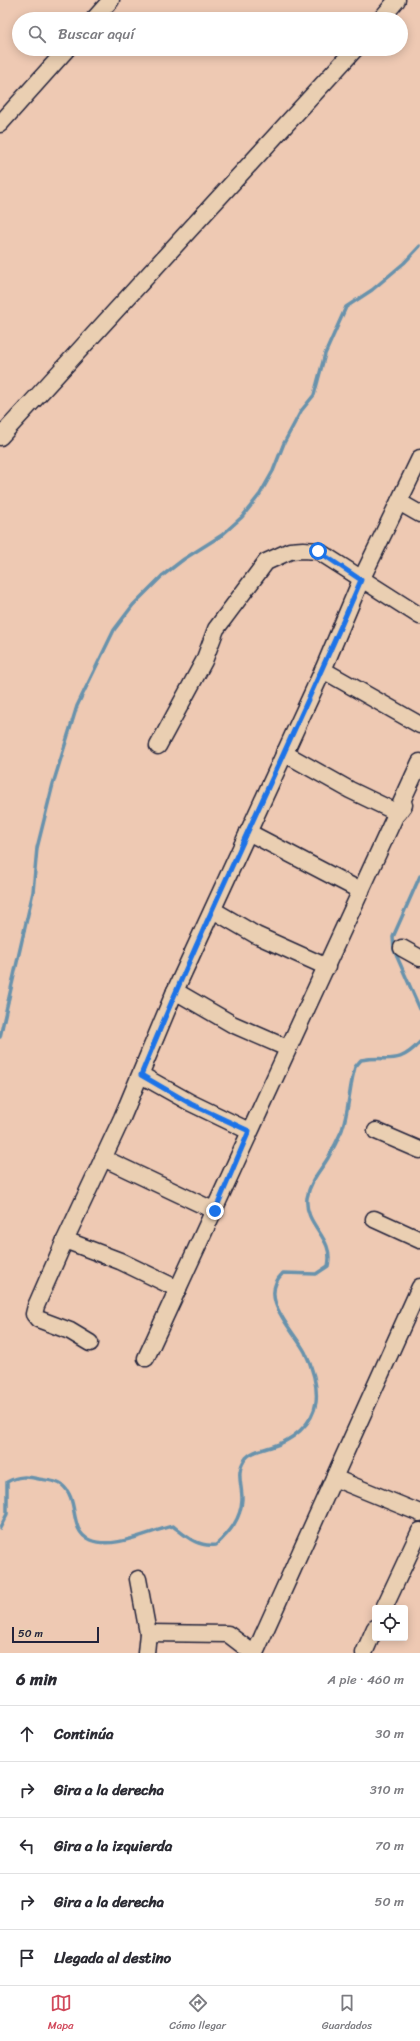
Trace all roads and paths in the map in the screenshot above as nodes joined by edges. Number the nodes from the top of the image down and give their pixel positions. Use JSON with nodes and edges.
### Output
{"nodes":[{"id":1,"x":111,"y":0,"type":"edge"},
{"id":2,"x":397,"y":0,"type":"edge"},
{"id":3,"x":100,"y":12,"type":"edge"},
{"id":4,"x":387,"y":12,"type":"edge"},
{"id":5,"x":61,"y":56,"type":"edge"},
{"id":6,"x":349,"y":56,"type":"edge"},
{"id":7,"x":0,"y":124,"type":"edge"},
{"id":8,"x":0,"y":437,"type":"edge"},
{"id":9,"x":420,"y":458,"type":"edge"},
{"id":10,"x":399,"y":502,"type":"junction"},
{"id":11,"x":420,"y":514,"type":"edge"},
{"id":12,"x":361,"y":580,"type":"junction"},
{"id":13,"x":420,"y":616,"type":"edge"},
{"id":14,"x":323,"y":670,"type":"junction"},
{"id":15,"x":420,"y":725,"type":"edge"},
{"id":16,"x":158,"y":746,"type":"dead end"},
{"id":17,"x":284,"y":753,"type":"junction"},
{"id":18,"x":420,"y":762,"type":"edge"},
{"id":19,"x":420,"y":787,"type":"edge"},
{"id":20,"x":398,"y":813,"type":"junction"},
{"id":21,"x":248,"y":832,"type":"junction"},
{"id":22,"x":361,"y":891,"type":"junction"},
{"id":23,"x":213,"y":910,"type":"junction"},
{"id":24,"x":402,"y":948,"type":"dead end"},
{"id":25,"x":420,"y":958,"type":"edge"},
{"id":26,"x":327,"y":967,"type":"junction"},
{"id":27,"x":175,"y":991,"type":"junction"},
{"id":28,"x":287,"y":1048,"type":"junction"},
{"id":29,"x":141,"y":1075,"type":"junction"},
{"id":30,"x":249,"y":1131,"type":"junction"},
{"id":31,"x":376,"y":1131,"type":"dead end"},
{"id":32,"x":420,"y":1150,"type":"edge"},
{"id":33,"x":103,"y":1158,"type":"junction"},
{"id":34,"x":215,"y":1211,"type":"junction"},
{"id":35,"x":374,"y":1219,"type":"dead end"},
{"id":36,"x":65,"y":1240,"type":"junction"},
{"id":37,"x":420,"y":1240,"type":"edge"},
{"id":38,"x":420,"y":1287,"type":"edge"},
{"id":39,"x":178,"y":1289,"type":"junction"},
{"id":40,"x":90,"y":1343,"type":"dead end"},
{"id":41,"x":146,"y":1358,"type":"dead end"},
{"id":42,"x":334,"y":1478,"type":"junction"},
{"id":43,"x":420,"y":1513,"type":"edge"},
{"id":44,"x":420,"y":1531,"type":"edge"},
{"id":45,"x":138,"y":1579,"type":"dead end"},
{"id":46,"x":385,"y":1605,"type":"edge"},
{"id":47,"x":148,"y":1633,"type":"junction"},
{"id":48,"x":372,"y":1635,"type":"edge"},
{"id":49,"x":146,"y":1653,"type":"edge"},
{"id":50,"x":254,"y":1653,"type":"edge"},
{"id":51,"x":364,"y":1653,"type":"edge"}],
"edges":[{"from":1,"to":3,"type":"street"},
{"from":2,"to":4,"type":"street"},
{"from":5,"to":7,"type":"street"},
{"from":6,"to":8,"type":"street"},
{"from":9,"to":10,"type":"street"},
{"from":10,"to":11,"type":"street"},
{"from":10,"to":12,"type":"street"},
{"from":12,"to":13,"type":"street"},
{"from":12,"to":14,"type":"street"},
{"from":12,"to":16,"type":"street"},
{"from":14,"to":15,"type":"street"},
{"from":14,"to":17,"type":"street"},
{"from":17,"to":20,"type":"street"},
{"from":17,"to":21,"type":"street"},
{"from":18,"to":20,"type":"street"},
{"from":19,"to":20,"type":"street"},
{"from":20,"to":22,"type":"street"},
{"from":21,"to":22,"type":"street"},
{"from":21,"to":23,"type":"street"},
{"from":22,"to":26,"type":"street"},
{"from":23,"to":26,"type":"street"},
{"from":23,"to":27,"type":"street"},
{"from":24,"to":25,"type":"street"},
{"from":26,"to":28,"type":"street"},
{"from":27,"to":28,"type":"street"},
{"from":27,"to":29,"type":"street"},
{"from":28,"to":30,"type":"street"},
{"from":29,"to":30,"type":"street"},
{"from":29,"to":33,"type":"street"},
{"from":30,"to":34,"type":"street"},
{"from":31,"to":32,"type":"street"},
{"from":33,"to":34,"type":"street"},
{"from":33,"to":36,"type":"street"},
{"from":34,"to":39,"type":"street"},
{"from":35,"to":37,"type":"street"},
{"from":36,"to":39,"type":"street"},
{"from":36,"to":40,"type":"street"},
{"from":38,"to":42,"type":"street"},
{"from":39,"to":41,"type":"street"},
{"from":42,"to":43,"type":"street"},
{"from":42,"to":50,"type":"street"},
{"from":44,"to":46,"type":"street"},
{"from":45,"to":47,"type":"street"},
{"from":47,"to":49,"type":"street"},
{"from":47,"to":50,"type":"street"},
{"from":48,"to":51,"type":"street"}]}
